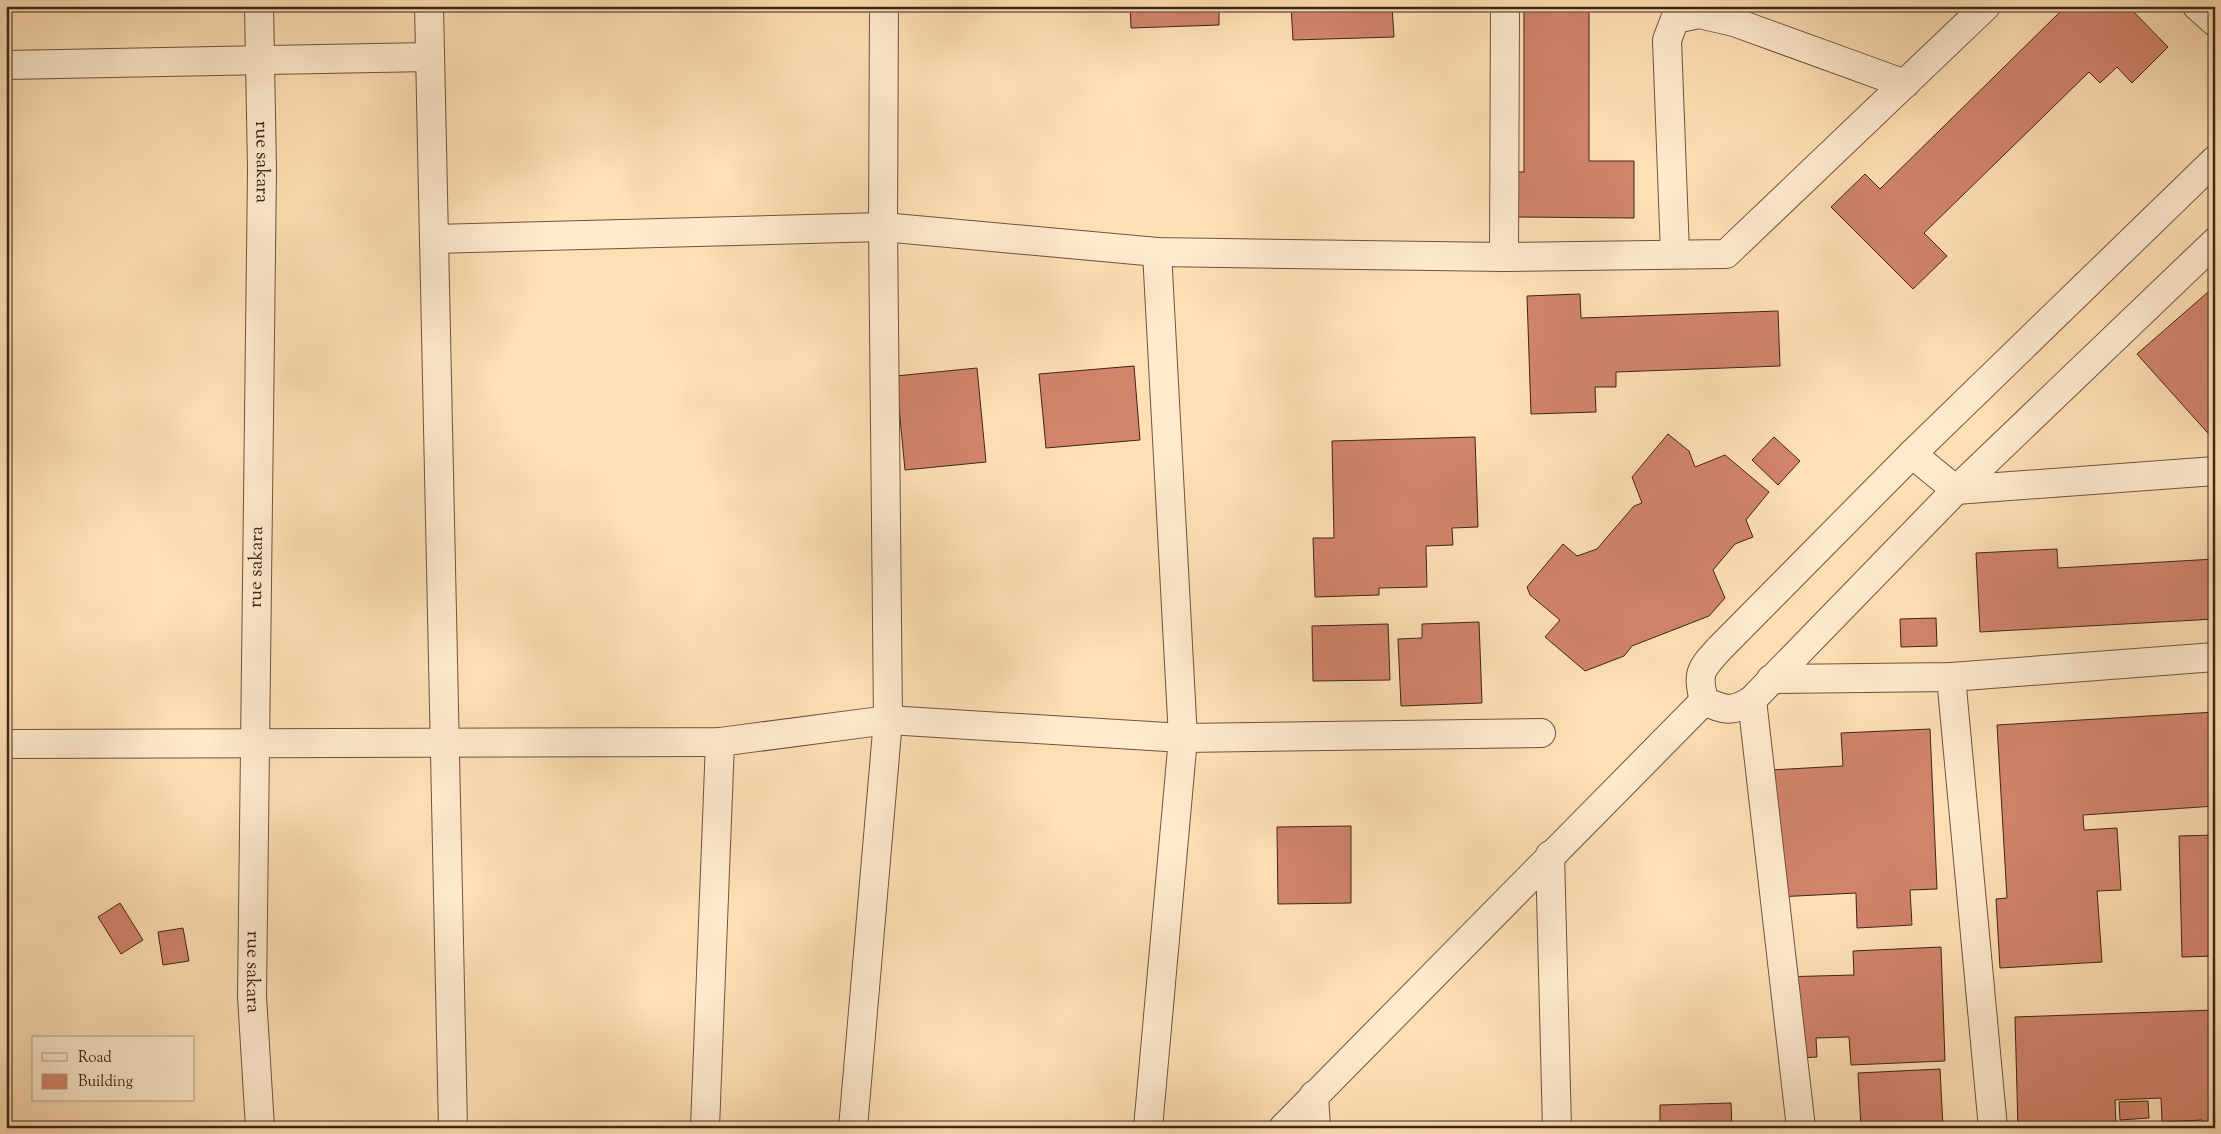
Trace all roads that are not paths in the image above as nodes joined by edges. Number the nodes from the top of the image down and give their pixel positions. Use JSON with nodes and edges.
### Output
{"nodes":[{"id":1,"x":259,"y":6,"type":"edge"},
{"id":2,"x":429,"y":6,"type":"edge"},
{"id":3,"x":884,"y":6,"type":"edge"},
{"id":4,"x":1505,"y":6,"type":"edge"},
{"id":5,"x":1986,"y":6,"type":"edge"},
{"id":6,"x":2197,"y":6,"type":"edge"},
{"id":7,"x":2215,"y":22,"type":"edge"},
{"id":8,"x":430,"y":57,"type":"junction"},
{"id":9,"x":260,"y":60,"type":"junction"},
{"id":10,"x":6,"y":65,"type":"edge"},
{"id":11,"x":1905,"y":84,"type":"junction"},
{"id":12,"x":2215,"y":160,"type":"edge"},
{"id":13,"x":883,"y":228,"type":"junction"},
{"id":14,"x":434,"y":239,"type":"junction"},
{"id":15,"x":2215,"y":242,"type":"edge"},
{"id":16,"x":1157,"y":252,"type":"junction"},
{"id":17,"x":1675,"y":254,"type":"junction"},
{"id":18,"x":1504,"y":256,"type":"junction"},
{"id":19,"x":1912,"y":454,"type":"junction"},
{"id":20,"x":2215,"y":471,"type":"edge"},
{"id":21,"x":1956,"y":490,"type":"junction"},
{"id":22,"x":2215,"y":657,"type":"edge"},
{"id":23,"x":1951,"y":677,"type":"junction"},
{"id":24,"x":1771,"y":680,"type":"junction"},
{"id":25,"x":1752,"y":700,"type":"junction"},
{"id":26,"x":1704,"y":701,"type":"junction"},
{"id":27,"x":888,"y":720,"type":"junction"},
{"id":28,"x":1541,"y":733,"type":"dead end"},
{"id":29,"x":1183,"y":738,"type":"junction"},
{"id":30,"x":720,"y":742,"type":"junction"},
{"id":31,"x":446,"y":743,"type":"junction"},
{"id":32,"x":6,"y":744,"type":"edge"},
{"id":33,"x":254,"y":744,"type":"junction"},
{"id":34,"x":1550,"y":856,"type":"junction"},
{"id":35,"x":1314,"y":1095,"type":"junction"},
{"id":36,"x":260,"y":1128,"type":"edge"},
{"id":37,"x":453,"y":1128,"type":"edge"},
{"id":38,"x":705,"y":1128,"type":"edge"},
{"id":39,"x":853,"y":1128,"type":"edge"},
{"id":40,"x":1148,"y":1128,"type":"edge"},
{"id":41,"x":1282,"y":1128,"type":"edge"},
{"id":42,"x":1316,"y":1128,"type":"edge"},
{"id":43,"x":1557,"y":1128,"type":"edge"},
{"id":44,"x":1800,"y":1128,"type":"edge"},
{"id":45,"x":1994,"y":1128,"type":"edge"}],
"edges":[{"from":1,"to":9,"type":"street","name":"rue sakara"},
{"from":2,"to":8,"type":"street"},
{"from":3,"to":13,"type":"street"},
{"from":4,"to":18,"type":"street"},
{"from":5,"to":11,"type":"street"},
{"from":6,"to":7,"type":"street"},
{"from":8,"to":9,"type":"street"},
{"from":8,"to":14,"type":"street"},
{"from":9,"to":10,"type":"street"},
{"from":9,"to":33,"type":"street","name":"rue sakara"},
{"from":11,"to":17,"type":"street"},
{"from":11,"to":17,"type":"street"},
{"from":12,"to":19,"type":"street"},
{"from":13,"to":14,"type":"street"},
{"from":13,"to":16,"type":"street"},
{"from":13,"to":27,"type":"street"},
{"from":14,"to":31,"type":"street"},
{"from":15,"to":21,"type":"street"},
{"from":16,"to":18,"type":"street"},
{"from":16,"to":29,"type":"street"},
{"from":17,"to":18,"type":"street"},
{"from":19,"to":21,"type":"street"},
{"from":19,"to":26,"type":"street"},
{"from":20,"to":21,"type":"street"},
{"from":21,"to":24,"type":"street"},
{"from":22,"to":23,"type":"street"},
{"from":23,"to":24,"type":"street"},
{"from":23,"to":45,"type":"street"},
{"from":24,"to":25,"type":"street"},
{"from":25,"to":26,"type":"street"},
{"from":25,"to":44,"type":"street"},
{"from":26,"to":34,"type":"street"},
{"from":27,"to":29,"type":"street"},
{"from":27,"to":30,"type":"street"},
{"from":27,"to":39,"type":"street"},
{"from":28,"to":29,"type":"street"},
{"from":29,"to":40,"type":"street"},
{"from":30,"to":31,"type":"street"},
{"from":30,"to":38,"type":"street"},
{"from":31,"to":33,"type":"street"},
{"from":31,"to":37,"type":"street"},
{"from":32,"to":33,"type":"street"},
{"from":33,"to":36,"type":"street","name":"rue sakara"},
{"from":34,"to":35,"type":"street"},
{"from":34,"to":43,"type":"street"},
{"from":35,"to":41,"type":"street"},
{"from":35,"to":42,"type":"street"}]}
